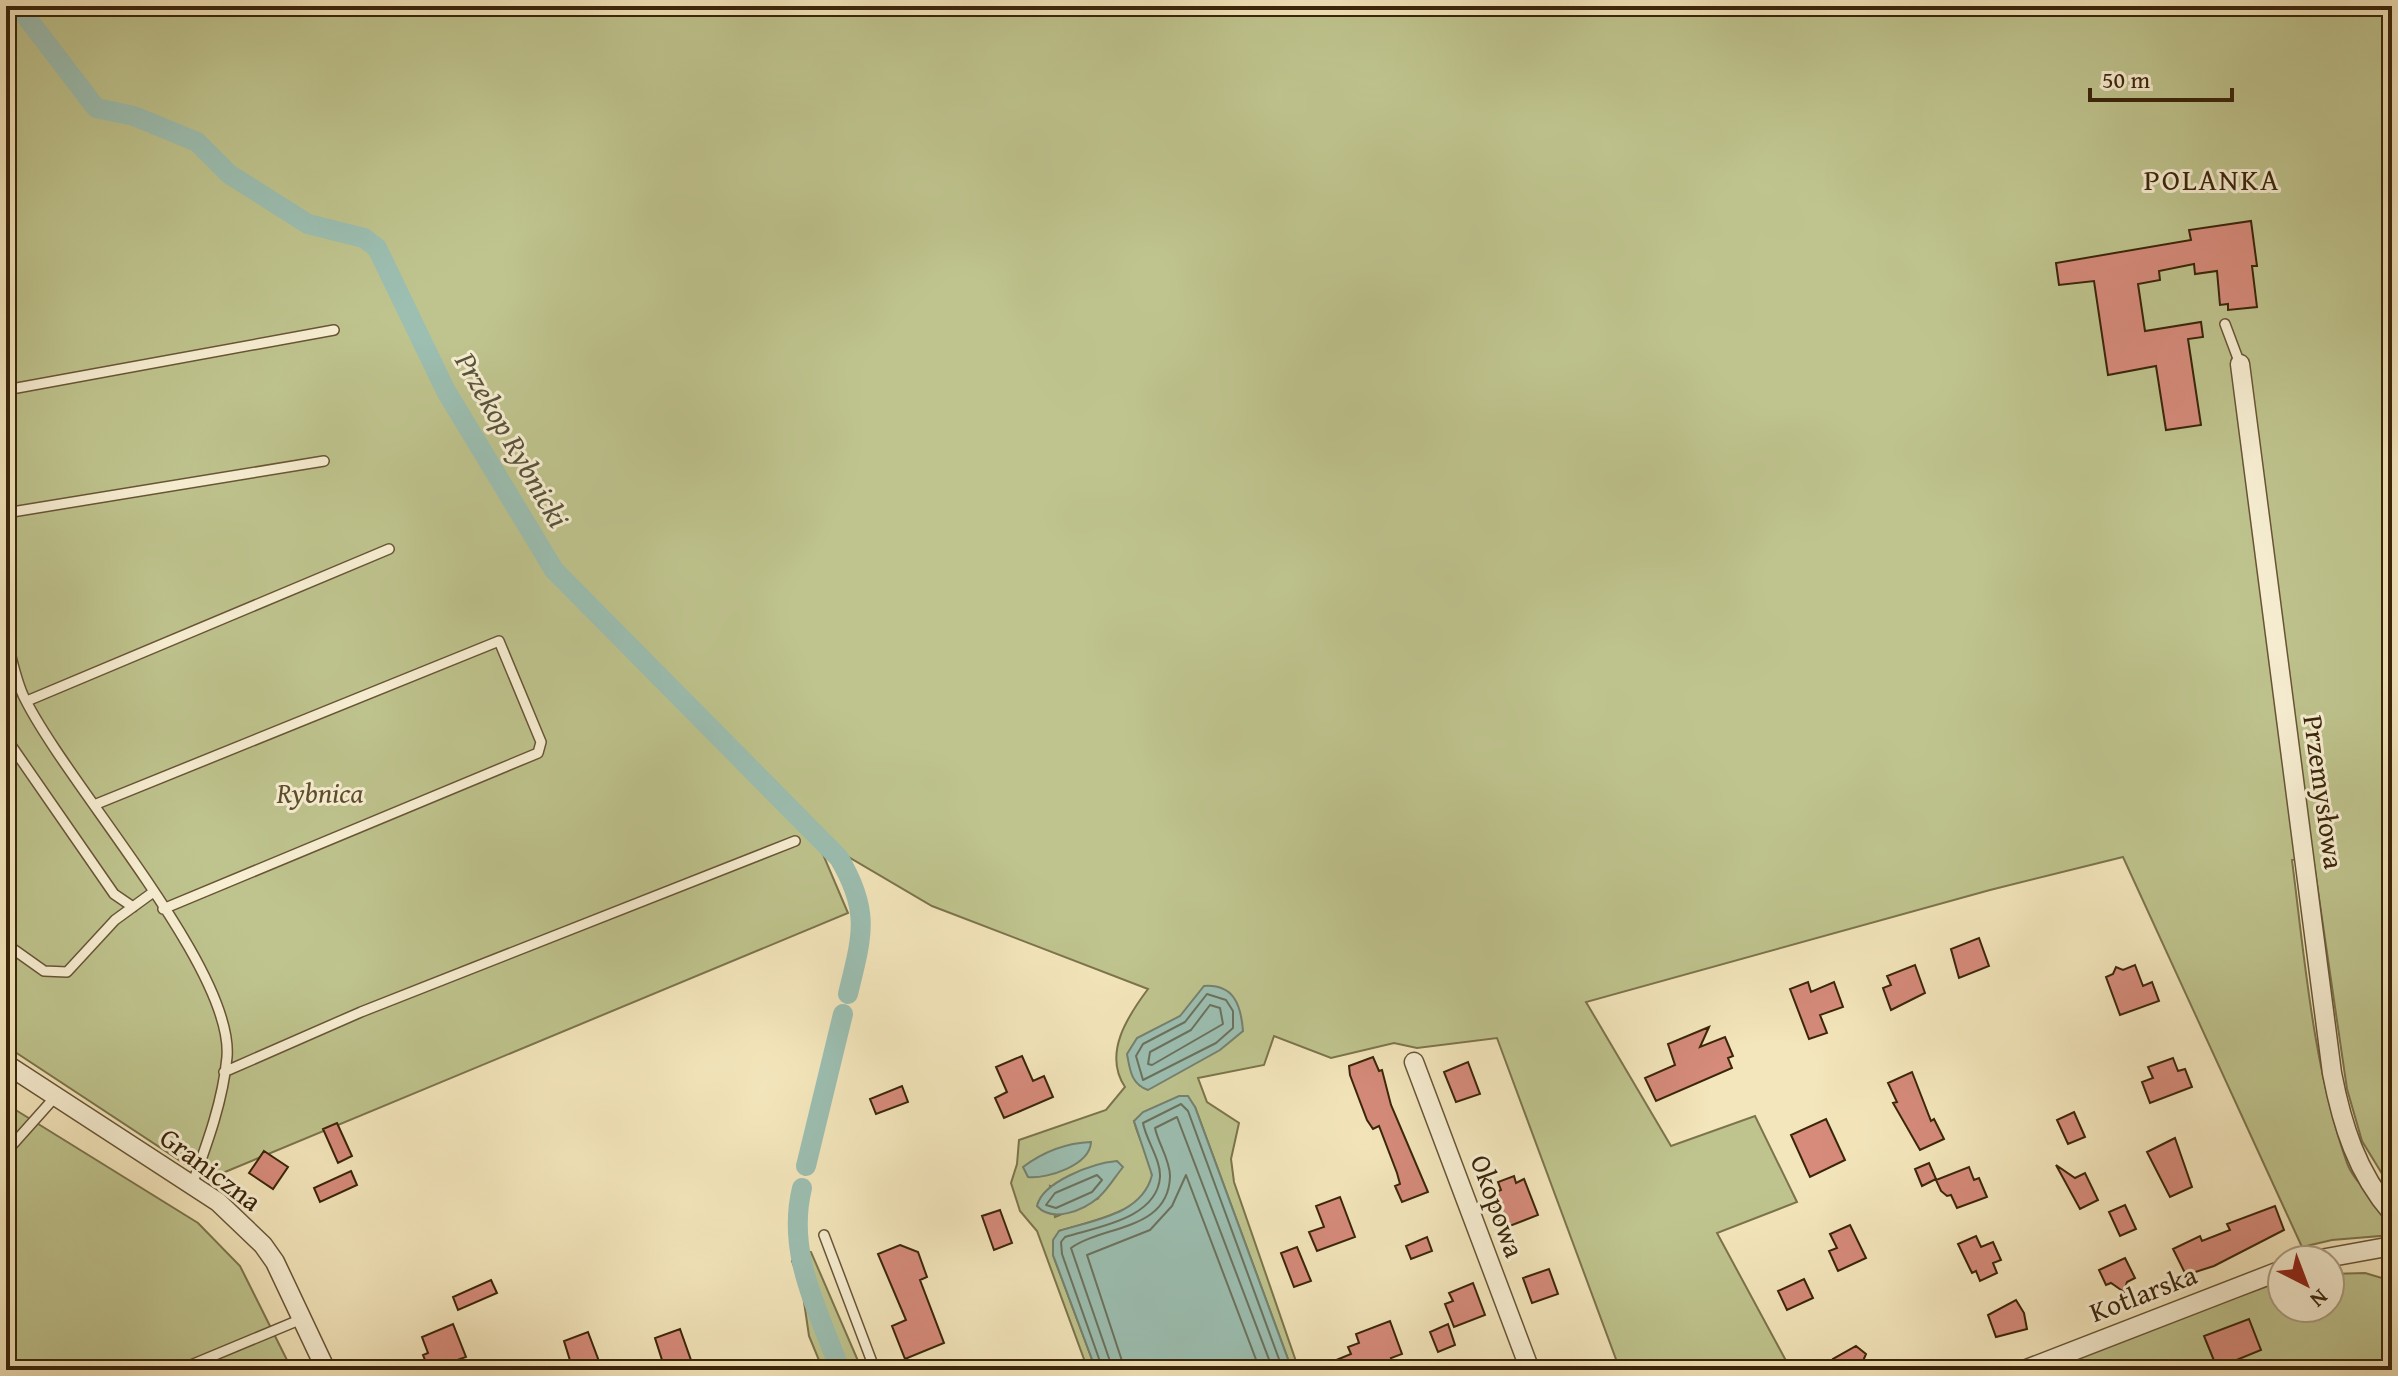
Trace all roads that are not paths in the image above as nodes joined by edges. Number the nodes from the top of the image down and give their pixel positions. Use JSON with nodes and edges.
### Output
{"nodes":[{"id":1,"x":2225,"y":324,"type":"dead end"},
{"id":2,"x":334,"y":330,"type":"dead end"},
{"id":3,"x":2240,"y":364,"type":"joint"},
{"id":4,"x":6,"y":390,"type":"edge"},
{"id":5,"x":324,"y":461,"type":"dead end"},
{"id":6,"x":6,"y":513,"type":"edge"},
{"id":7,"x":389,"y":549,"type":"dead end"},
{"id":8,"x":6,"y":637,"type":"edge"},
{"id":9,"x":27,"y":701,"type":"junction"},
{"id":10,"x":6,"y":738,"type":"edge"},
{"id":11,"x":94,"y":805,"type":"junction"},
{"id":12,"x":795,"y":841,"type":"dead end"},
{"id":13,"x":152,"y":893,"type":"junction"},
{"id":14,"x":133,"y":907,"type":"junction"},
{"id":15,"x":163,"y":909,"type":"junction"},
{"id":16,"x":6,"y":944,"type":"edge"},
{"id":17,"x":1414,"y":1062,"type":"dead end"},
{"id":18,"x":6,"y":1064,"type":"edge"},
{"id":19,"x":224,"y":1072,"type":"junction"},
{"id":20,"x":56,"y":1096,"type":"junction"},
{"id":21,"x":6,"y":1152,"type":"edge"},
{"id":22,"x":192,"y":1185,"type":"junction"},
{"id":23,"x":2392,"y":1213,"type":"edge"},
{"id":24,"x":824,"y":1235,"type":"dead end"},
{"id":25,"x":2392,"y":1246,"type":"edge"},
{"id":26,"x":2346,"y":1254,"type":"edge"},
{"id":27,"x":2266,"y":1276,"type":"edge"},
{"id":28,"x":304,"y":1318,"type":"junction"},
{"id":29,"x":179,"y":1370,"type":"edge"},
{"id":30,"x":326,"y":1370,"type":"edge"},
{"id":31,"x":875,"y":1370,"type":"edge"},
{"id":32,"x":1530,"y":1370,"type":"edge"},
{"id":33,"x":2024,"y":1370,"type":"edge"}],
"edges":[{"from":1,"to":3,"type":"lane"},
{"from":2,"to":4,"type":"lane"},
{"from":3,"to":23,"type":"street","name":"Przemysłowa"},
{"from":5,"to":6,"type":"lane"},
{"from":7,"to":9,"type":"lane"},
{"from":8,"to":9,"type":"lane"},
{"from":9,"to":11,"type":"lane"},
{"from":10,"to":14,"type":"lane"},
{"from":11,"to":13,"type":"lane"},
{"from":11,"to":15,"type":"lane"},
{"from":12,"to":19,"type":"lane"},
{"from":13,"to":14,"type":"lane"},
{"from":13,"to":15,"type":"lane"},
{"from":14,"to":16,"type":"lane"},
{"from":15,"to":19,"type":"lane"},
{"from":17,"to":32,"type":"street","name":"Okopowa"},
{"from":18,"to":20,"type":"street","name":"Graniczna"},
{"from":19,"to":22,"type":"lane"},
{"from":20,"to":21,"type":"lane"},
{"from":20,"to":22,"type":"street","name":"Graniczna"},
{"from":22,"to":28,"type":"street","name":"Graniczna"},
{"from":24,"to":31,"type":"lane"},
{"from":25,"to":26,"type":"street"},
{"from":27,"to":33,"type":"street","name":"Kotlarska"},
{"from":28,"to":29,"type":"lane"},
{"from":28,"to":30,"type":"street","name":"Graniczna"}]}
